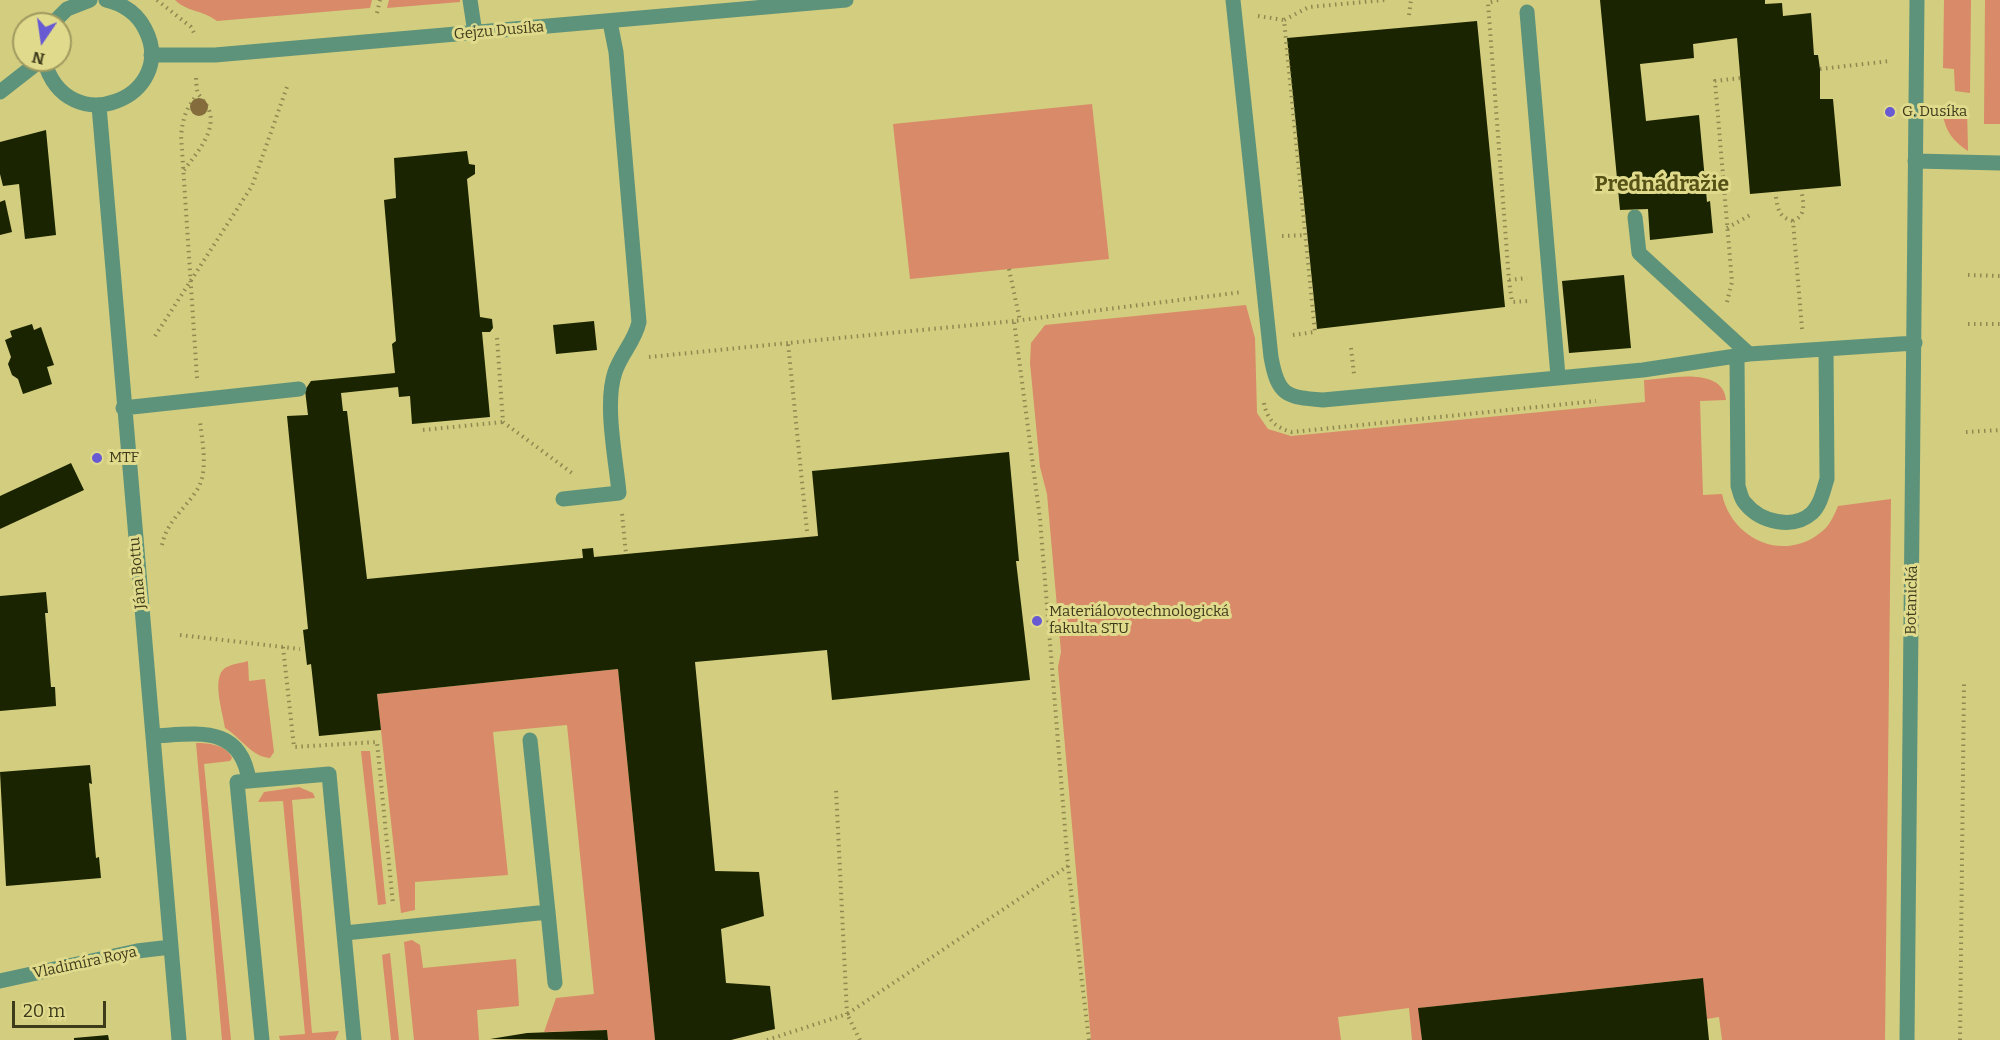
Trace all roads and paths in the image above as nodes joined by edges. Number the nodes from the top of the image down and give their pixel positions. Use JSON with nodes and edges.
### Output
{"nodes":[{"id":1,"x":90,"y":0,"type":"edge"},
{"id":2,"x":106,"y":0,"type":"edge"},
{"id":3,"x":157,"y":0,"type":"edge"},
{"id":4,"x":380,"y":0,"type":"edge"},
{"id":5,"x":470,"y":0,"type":"edge"},
{"id":6,"x":846,"y":0,"type":"edge"},
{"id":7,"x":1233,"y":0,"type":"edge"},
{"id":8,"x":1385,"y":0,"type":"edge"},
{"id":9,"x":1411,"y":0,"type":"edge"},
{"id":10,"x":1498,"y":0,"type":"edge"},
{"id":11,"x":1917,"y":0,"type":"edge"},
{"id":12,"x":1487,"y":1,"type":"edge"},
{"id":13,"x":726,"y":6,"type":"edge"},
{"id":14,"x":1256,"y":10,"type":"dead end"},
{"id":15,"x":64,"y":12,"type":"edge"},
{"id":16,"x":1527,"y":12,"type":"dead end"},
{"id":17,"x":377,"y":13,"type":"dead end"},
{"id":18,"x":1409,"y":15,"type":"dead end"},
{"id":19,"x":1284,"y":20,"type":"junction"},
{"id":20,"x":610,"y":22,"type":"junction"},
{"id":21,"x":475,"y":33,"type":"junction"},
{"id":22,"x":194,"y":34,"type":"dead end"},
{"id":23,"x":151,"y":55,"type":"junction"},
{"id":24,"x":1890,"y":62,"type":"dead end"},
{"id":25,"x":1820,"y":69,"type":"dead end"},
{"id":26,"x":27,"y":72,"type":"edge"},
{"id":27,"x":48,"y":72,"type":"edge"},
{"id":28,"x":1740,"y":78,"type":"dead end"},
{"id":29,"x":196,"y":83,"type":"dead end"},
{"id":30,"x":288,"y":84,"type":"dead end"},
{"id":31,"x":0,"y":92,"type":"edge"},
{"id":32,"x":197,"y":96,"type":"junction"},
{"id":33,"x":99,"y":106,"type":"junction"},
{"id":34,"x":1915,"y":161,"type":"junction"},
{"id":35,"x":2000,"y":163,"type":"edge"},
{"id":36,"x":183,"y":171,"type":"junction"},
{"id":37,"x":1802,"y":194,"type":"dead end"},
{"id":38,"x":1776,"y":197,"type":"dead end"},
{"id":39,"x":1752,"y":214,"type":"dead end"},
{"id":40,"x":1635,"y":217,"type":"dead end"},
{"id":41,"x":1793,"y":221,"type":"junction"},
{"id":42,"x":1727,"y":228,"type":"junction"},
{"id":43,"x":1009,"y":269,"type":"dead end"},
{"id":44,"x":1968,"y":275,"type":"dead end"},
{"id":45,"x":2000,"y":276,"type":"edge"},
{"id":46,"x":190,"y":283,"type":"junction"},
{"id":47,"x":1249,"y":291,"type":"dead end"},
{"id":48,"x":1533,"y":300,"type":"dead end"},
{"id":49,"x":1711,"y":320,"type":"junction"},
{"id":50,"x":1017,"y":321,"type":"junction"},
{"id":51,"x":1968,"y":324,"type":"dead end"},
{"id":52,"x":2000,"y":324,"type":"edge"},
{"id":53,"x":155,"y":336,"type":"dead end"},
{"id":54,"x":497,"y":338,"type":"dead end"},
{"id":55,"x":788,"y":343,"type":"junction"},
{"id":56,"x":1915,"y":343,"type":"junction"},
{"id":57,"x":1293,"y":347,"type":"dead end"},
{"id":58,"x":1351,"y":348,"type":"dead end"},
{"id":59,"x":1826,"y":349,"type":"junction"},
{"id":60,"x":1804,"y":350,"type":"junction"},
{"id":61,"x":1743,"y":355,"type":"junction"},
{"id":62,"x":622,"y":360,"type":"junction"},
{"id":63,"x":1354,"y":376,"type":"dead end"},
{"id":64,"x":1558,"y":376,"type":"junction"},
{"id":65,"x":1542,"y":378,"type":"junction"},
{"id":66,"x":197,"y":381,"type":"dead end"},
{"id":67,"x":299,"y":389,"type":"dead end"},
{"id":68,"x":1551,"y":405,"type":"dead end"},
{"id":69,"x":123,"y":408,"type":"junction"},
{"id":70,"x":199,"y":410,"type":"dead end"},
{"id":71,"x":503,"y":422,"type":"junction"},
{"id":72,"x":423,"y":430,"type":"dead end"},
{"id":73,"x":2000,"y":430,"type":"edge"},
{"id":74,"x":1966,"y":432,"type":"dead end"},
{"id":75,"x":619,"y":493,"type":"junction"},
{"id":76,"x":602,"y":495,"type":"junction"},
{"id":77,"x":563,"y":500,"type":"dead end"},
{"id":78,"x":170,"y":522,"type":"dead end"},
{"id":79,"x":807,"y":531,"type":"dead end"},
{"id":80,"x":626,"y":554,"type":"dead end"},
{"id":81,"x":180,"y":635,"type":"dead end"},
{"id":82,"x":300,"y":649,"type":"dead end"},
{"id":83,"x":1964,"y":684,"type":"dead end"},
{"id":84,"x":153,"y":736,"type":"junction"},
{"id":85,"x":530,"y":740,"type":"dead end"},
{"id":86,"x":249,"y":781,"type":"junction"},
{"id":87,"x":836,"y":789,"type":"dead end"},
{"id":88,"x":1068,"y":866,"type":"junction"},
{"id":89,"x":548,"y":912,"type":"junction"},
{"id":90,"x":345,"y":933,"type":"junction"},
{"id":91,"x":171,"y":947,"type":"junction"},
{"id":92,"x":0,"y":981,"type":"edge"},
{"id":93,"x":555,"y":983,"type":"dead end"},
{"id":94,"x":847,"y":1014,"type":"junction"},
{"id":95,"x":179,"y":1040,"type":"edge"},
{"id":96,"x":262,"y":1040,"type":"edge"},
{"id":97,"x":354,"y":1040,"type":"edge"},
{"id":98,"x":766,"y":1040,"type":"edge"},
{"id":99,"x":860,"y":1040,"type":"edge"},
{"id":100,"x":1089,"y":1040,"type":"edge"},
{"id":101,"x":1907,"y":1040,"type":"edge"},
{"id":102,"x":1960,"y":1040,"type":"edge"}],
"edges":[{"from":1,"to":15,"type":"street"},
{"from":2,"to":23,"type":"street"},
{"from":3,"to":22,"type":"path"},
{"from":4,"to":17,"type":"path"},
{"from":5,"to":21,"type":"street"},
{"from":6,"to":13,"type":"street","name":"Gejzu Dusíka"},
{"from":7,"to":65,"type":"street"},
{"from":8,"to":19,"type":"path"},
{"from":9,"to":18,"type":"path"},
{"from":10,"to":12,"type":"path"},
{"from":11,"to":34,"type":"street","name":"Botanická"},
{"from":12,"to":48,"type":"path"},
{"from":13,"to":20,"type":"street","name":"Gejzu Dusíka"},
{"from":14,"to":19,"type":"path"},
{"from":16,"to":64,"type":"street"},
{"from":19,"to":57,"type":"path"},
{"from":20,"to":21,"type":"street","name":"Gejzu Dusíka"},
{"from":20,"to":62,"type":"street"},
{"from":21,"to":23,"type":"street","name":"Gejzu Dusíka"},
{"from":23,"to":33,"type":"street"},
{"from":24,"to":25,"type":"path"},
{"from":26,"to":31,"type":"street"},
{"from":27,"to":33,"type":"street"},
{"from":28,"to":42,"type":"path"},
{"from":29,"to":32,"type":"path"},
{"from":30,"to":46,"type":"path"},
{"from":32,"to":36,"type":"path"},
{"from":32,"to":36,"type":"path"},
{"from":33,"to":69,"type":"street","name":"Jána Bottu"},
{"from":34,"to":35,"type":"street"},
{"from":34,"to":56,"type":"street","name":"Botanická"},
{"from":36,"to":46,"type":"path"},
{"from":37,"to":41,"type":"path"},
{"from":38,"to":41,"type":"path"},
{"from":39,"to":42,"type":"path"},
{"from":40,"to":49,"type":"street"},
{"from":41,"to":60,"type":"path"},
{"from":42,"to":49,"type":"path"},
{"from":43,"to":50,"type":"path"},
{"from":44,"to":45,"type":"path"},
{"from":46,"to":53,"type":"path"},
{"from":46,"to":66,"type":"path"},
{"from":47,"to":50,"type":"path"},
{"from":49,"to":61,"type":"street"},
{"from":50,"to":55,"type":"path"},
{"from":50,"to":88,"type":"path"},
{"from":51,"to":52,"type":"path"},
{"from":54,"to":71,"type":"path"},
{"from":55,"to":62,"type":"path"},
{"from":55,"to":79,"type":"path"},
{"from":56,"to":59,"type":"street"},
{"from":56,"to":101,"type":"street","name":"Botanická"},
{"from":58,"to":63,"type":"path"},
{"from":59,"to":60,"type":"street"},
{"from":59,"to":61,"type":"street"},
{"from":60,"to":61,"type":"street"},
{"from":61,"to":64,"type":"street"},
{"from":62,"to":75,"type":"street"},
{"from":64,"to":65,"type":"street"},
{"from":65,"to":68,"type":"path"},
{"from":67,"to":69,"type":"street"},
{"from":69,"to":84,"type":"street","name":"Jána Bottu"},
{"from":70,"to":78,"type":"path"},
{"from":71,"to":72,"type":"path"},
{"from":71,"to":76,"type":"path"},
{"from":73,"to":74,"type":"path"},
{"from":75,"to":76,"type":"street"},
{"from":75,"to":80,"type":"path"},
{"from":76,"to":77,"type":"street"},
{"from":81,"to":82,"type":"path"},
{"from":83,"to":102,"type":"path"},
{"from":84,"to":86,"type":"street"},
{"from":84,"to":91,"type":"street","name":"Jána Bottu"},
{"from":85,"to":89,"type":"street"},
{"from":86,"to":90,"type":"street"},
{"from":86,"to":96,"type":"street"},
{"from":87,"to":94,"type":"path"},
{"from":88,"to":94,"type":"path"},
{"from":88,"to":100,"type":"path"},
{"from":89,"to":90,"type":"street"},
{"from":89,"to":93,"type":"street"},
{"from":90,"to":97,"type":"street"},
{"from":91,"to":92,"type":"street","name":"Vladimíra Roya"},
{"from":91,"to":95,"type":"street","name":"Jána Bottu"},
{"from":94,"to":98,"type":"path"},
{"from":94,"to":99,"type":"path"}]}
